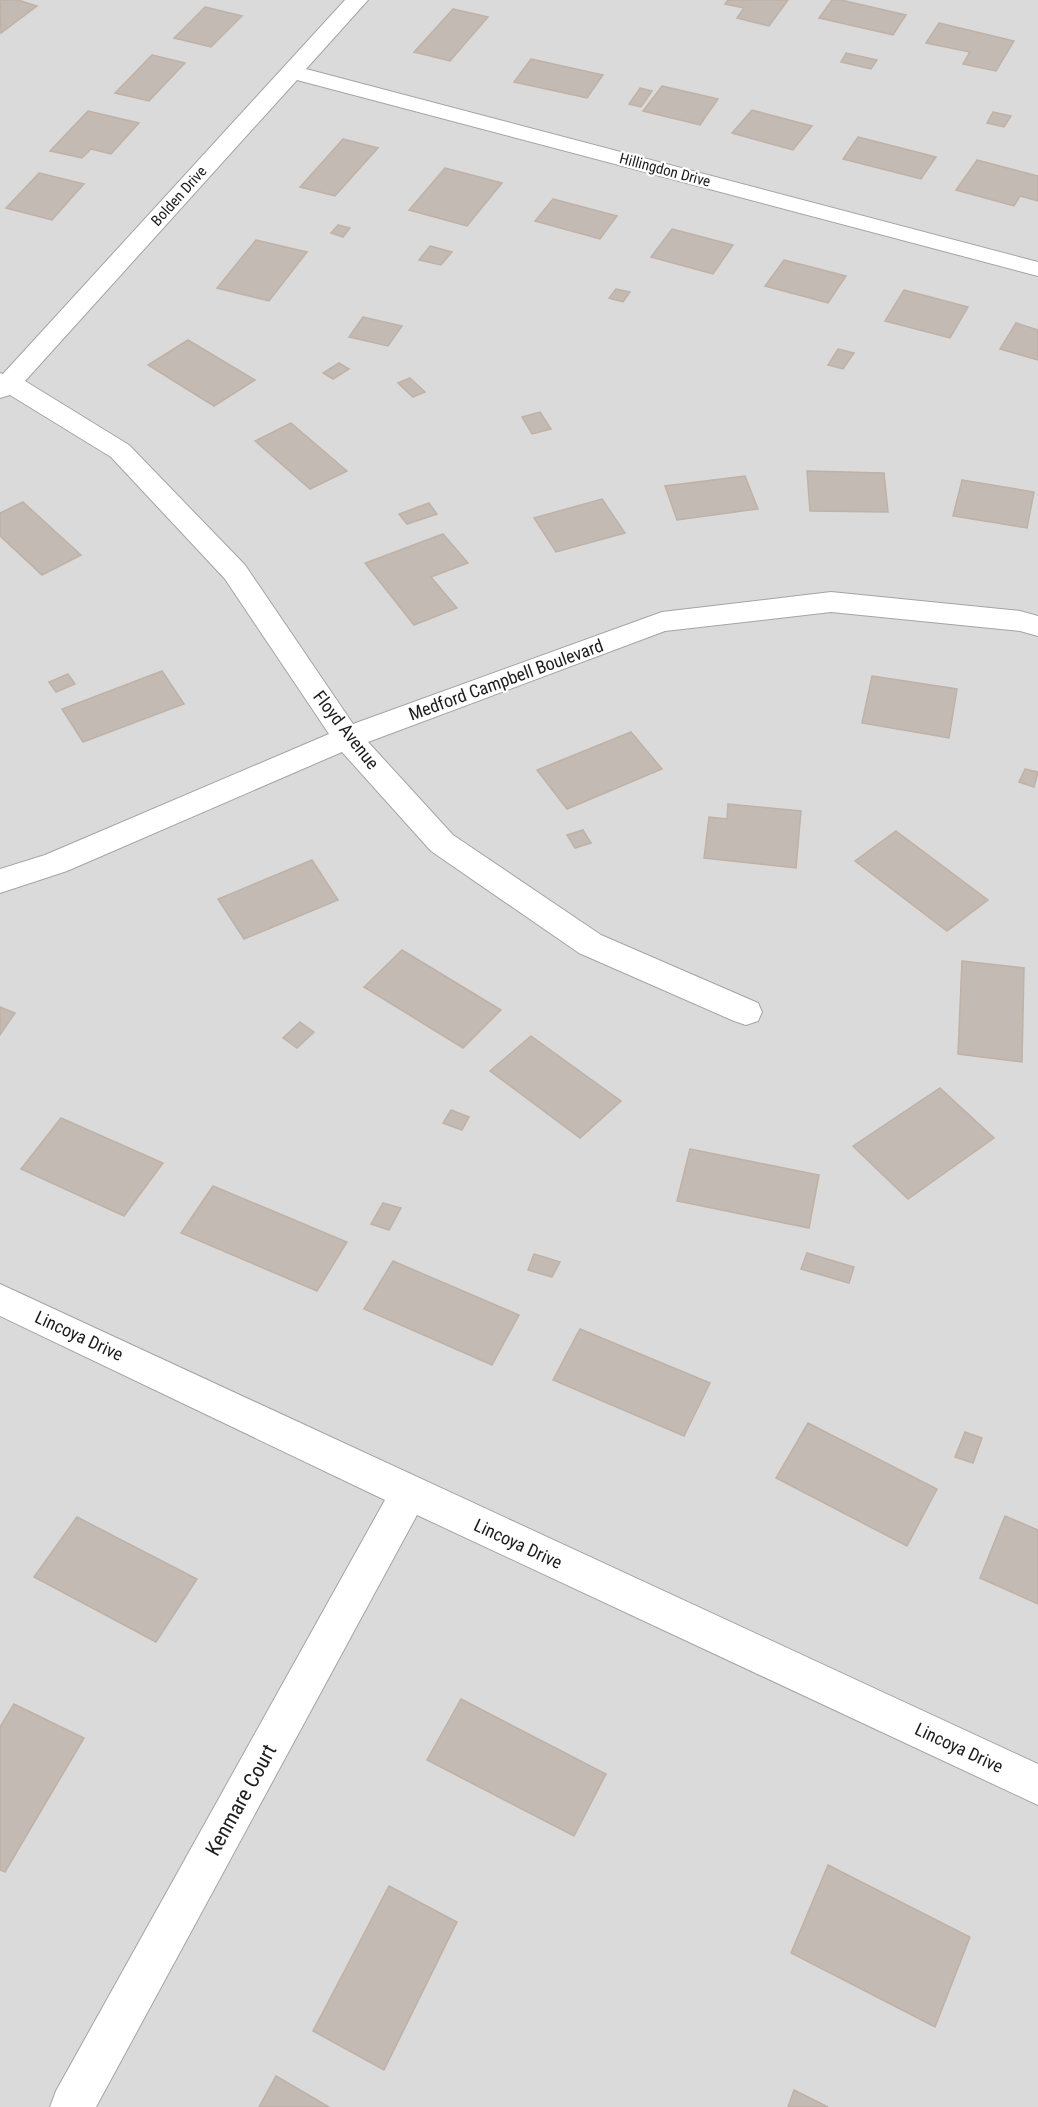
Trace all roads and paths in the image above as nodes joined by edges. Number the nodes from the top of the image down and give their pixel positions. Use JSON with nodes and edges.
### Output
{"nodes":[{"id":1,"x":357,"y":0,"type":"edge"},
{"id":2,"x":292,"y":72,"type":"junction"},
{"id":3,"x":1038,"y":269,"type":"edge"},
{"id":4,"x":3,"y":385,"type":"edge"},
{"id":5,"x":1038,"y":626,"type":"edge"},
{"id":6,"x":347,"y":738,"type":"junction"},
{"id":7,"x":0,"y":881,"type":"edge"},
{"id":8,"x":746,"y":1012,"type":"dead end"},
{"id":9,"x":0,"y":1299,"type":"edge"},
{"id":10,"x":410,"y":1493,"type":"junction"},
{"id":11,"x":1038,"y":1785,"type":"edge"},
{"id":12,"x":72,"y":2107,"type":"edge"}],
"edges":[{"from":1,"to":2,"type":"street","name":"Bolden Drive"},
{"from":2,"to":3,"type":"street","name":"Hillingdon Drive"},
{"from":2,"to":4,"type":"street","name":"Bolden Drive"},
{"from":4,"to":6,"type":"street","name":"Floyd Avenue"},
{"from":5,"to":6,"type":"street","name":"Medford Campbell Boulevard"},
{"from":6,"to":7,"type":"street","name":"Medford Campbell Boulevard"},
{"from":6,"to":8,"type":"street","name":"Floyd Avenue"},
{"from":9,"to":10,"type":"street","name":"Lincoya Drive"},
{"from":10,"to":11,"type":"street","name":"Lincoya Drive"},
{"from":10,"to":12,"type":"street","name":"Kenmare Court"}]}
